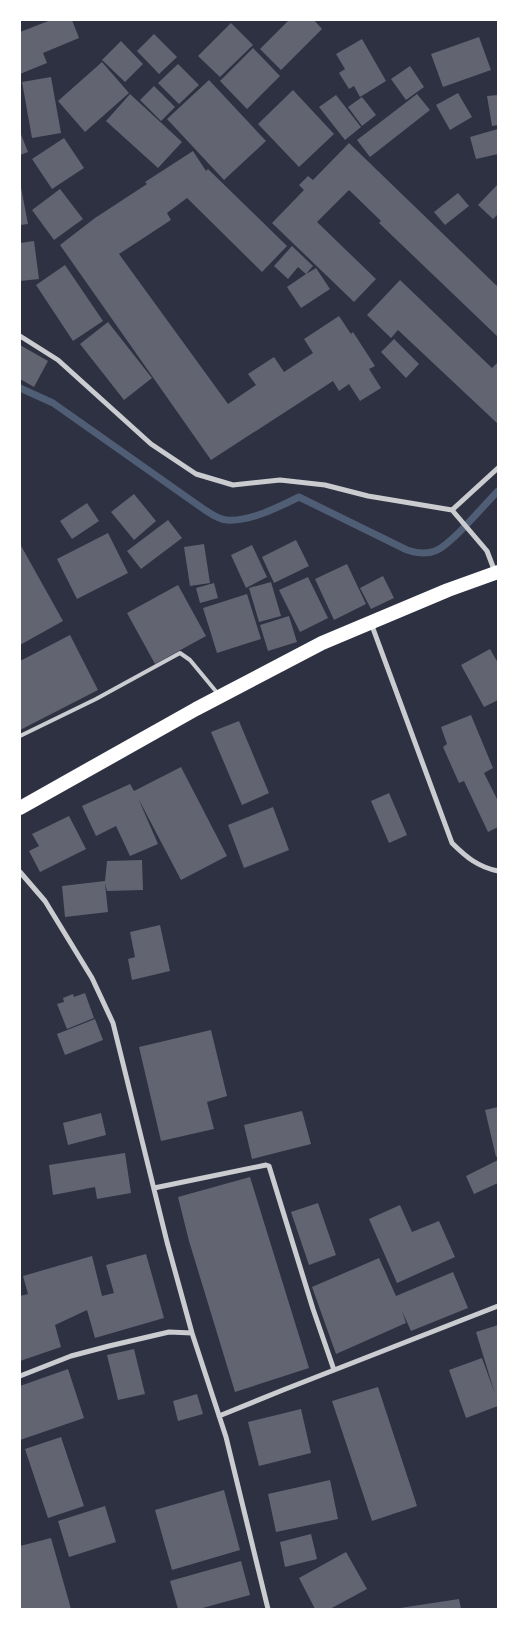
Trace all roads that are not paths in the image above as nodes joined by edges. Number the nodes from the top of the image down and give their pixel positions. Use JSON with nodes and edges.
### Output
{"nodes":[{"id":1,"x":20,"y":336,"type":"edge"},
{"id":2,"x":498,"y":468,"type":"edge"},
{"id":3,"x":452,"y":510,"type":"junction"},
{"id":4,"x":497,"y":572,"type":"edge"},
{"id":5,"x":371,"y":623,"type":"junction"},
{"id":6,"x":220,"y":697,"type":"junction"},
{"id":7,"x":20,"y":736,"type":"edge"},
{"id":8,"x":20,"y":808,"type":"edge"},
{"id":9,"x":20,"y":872,"type":"edge"},
{"id":10,"x":498,"y":872,"type":"edge"},
{"id":11,"x":154,"y":1188,"type":"junction"},
{"id":12,"x":498,"y":1306,"type":"edge"},
{"id":13,"x":192,"y":1333,"type":"junction"},
{"id":14,"x":334,"y":1370,"type":"junction"},
{"id":15,"x":20,"y":1376,"type":"edge"},
{"id":16,"x":219,"y":1416,"type":"junction"},
{"id":17,"x":268,"y":1609,"type":"edge"}],
"edges":[{"from":1,"to":3,"type":"street"},
{"from":2,"to":3,"type":"street"},
{"from":3,"to":4,"type":"street"},
{"from":4,"to":5,"type":"highway"},
{"from":5,"to":6,"type":"highway"},
{"from":5,"to":10,"type":"street"},
{"from":6,"to":7,"type":"lane"},
{"from":6,"to":8,"type":"highway"},
{"from":9,"to":11,"type":"street"},
{"from":11,"to":13,"type":"street"},
{"from":11,"to":14,"type":"street"},
{"from":12,"to":14,"type":"street"},
{"from":13,"to":15,"type":"street"},
{"from":13,"to":16,"type":"street"},
{"from":14,"to":16,"type":"street"},
{"from":16,"to":17,"type":"street"}]}
